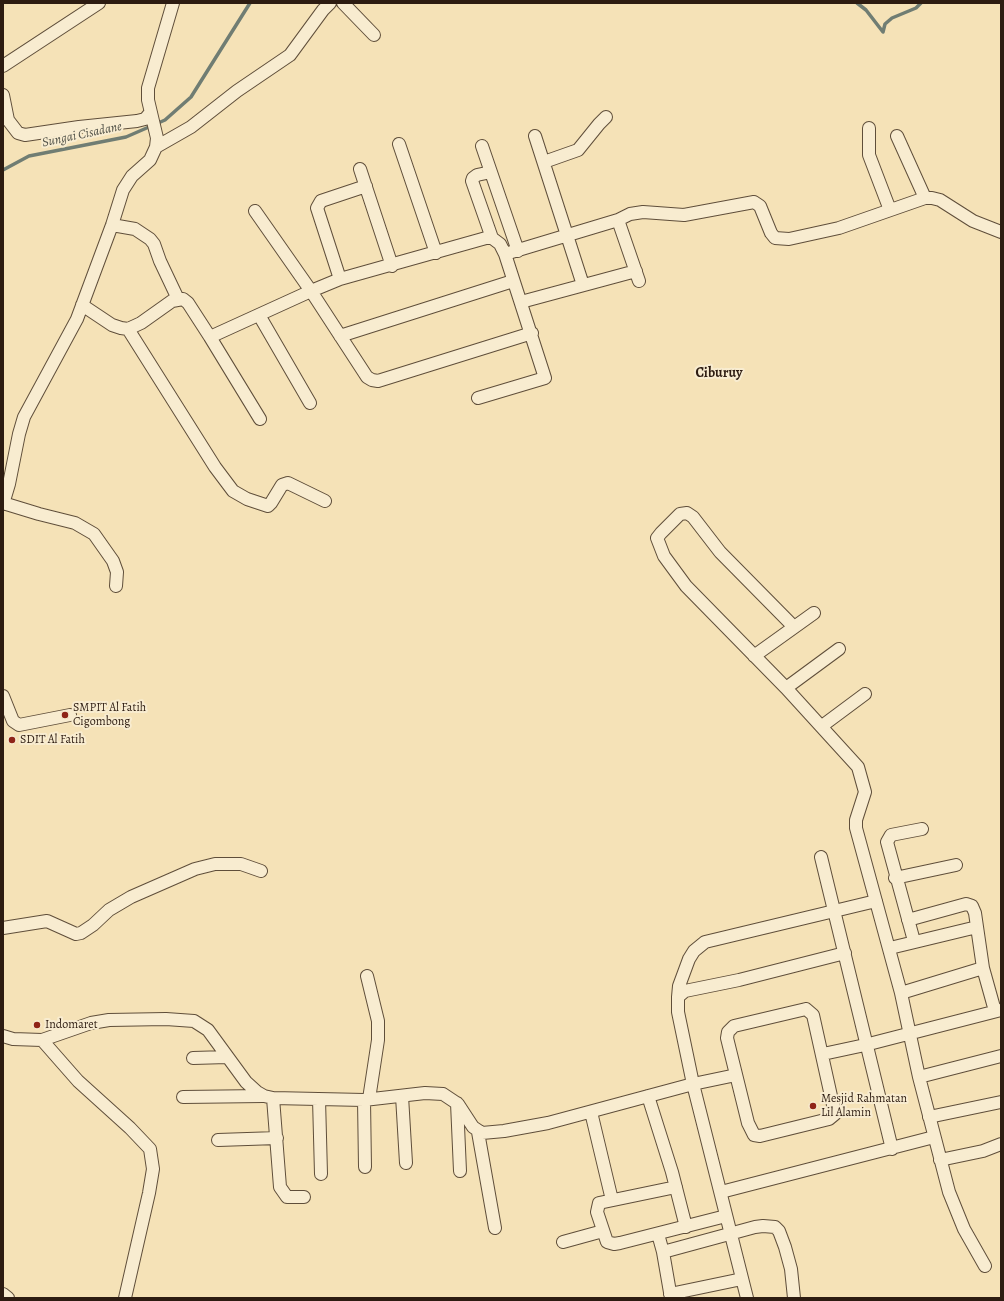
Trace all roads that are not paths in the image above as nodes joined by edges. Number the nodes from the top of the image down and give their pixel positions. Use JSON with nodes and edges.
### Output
{"nodes":[{"id":1,"x":99,"y":3,"type":"edge"},
{"id":2,"x":173,"y":3,"type":"edge"},
{"id":3,"x":330,"y":3,"type":"edge"},
{"id":4,"x":343,"y":3,"type":"edge"},
{"id":5,"x":374,"y":35,"type":"dead end"},
{"id":6,"x":3,"y":66,"type":"edge"},
{"id":7,"x":3,"y":95,"type":"edge"},
{"id":8,"x":151,"y":114,"type":"junction"},
{"id":9,"x":606,"y":117,"type":"dead end"},
{"id":10,"x":869,"y":128,"type":"dead end"},
{"id":11,"x":535,"y":136,"type":"dead end"},
{"id":12,"x":897,"y":136,"type":"dead end"},
{"id":13,"x":157,"y":142,"type":"junction"},
{"id":14,"x":399,"y":144,"type":"dead end"},
{"id":15,"x":482,"y":146,"type":"dead end"},
{"id":16,"x":544,"y":162,"type":"junction"},
{"id":17,"x":360,"y":169,"type":"dead end"},
{"id":18,"x":491,"y":172,"type":"junction"},
{"id":19,"x":366,"y":186,"type":"junction"},
{"id":20,"x":925,"y":198,"type":"junction"},
{"id":21,"x":890,"y":210,"type":"junction"},
{"id":22,"x":255,"y":211,"type":"dead end"},
{"id":23,"x":618,"y":220,"type":"junction"},
{"id":24,"x":112,"y":225,"type":"junction"},
{"id":25,"x":1001,"y":232,"type":"edge"},
{"id":26,"x":567,"y":235,"type":"junction"},
{"id":27,"x":492,"y":238,"type":"junction"},
{"id":28,"x":518,"y":250,"type":"junction"},
{"id":29,"x":436,"y":253,"type":"junction"},
{"id":30,"x":505,"y":254,"type":"junction"},
{"id":31,"x":392,"y":266,"type":"junction"},
{"id":32,"x":340,"y":279,"type":"junction"},
{"id":33,"x":513,"y":281,"type":"junction"},
{"id":34,"x":583,"y":285,"type":"junction"},
{"id":35,"x":311,"y":291,"type":"junction"},
{"id":36,"x":178,"y":299,"type":"junction"},
{"id":37,"x":521,"y":302,"type":"junction"},
{"id":38,"x":82,"y":305,"type":"junction"},
{"id":39,"x":259,"y":315,"type":"junction"},
{"id":40,"x":128,"y":329,"type":"junction"},
{"id":41,"x":532,"y":333,"type":"junction"},
{"id":42,"x":340,"y":336,"type":"junction"},
{"id":43,"x":210,"y":337,"type":"junction"},
{"id":44,"x":478,"y":398,"type":"dead end"},
{"id":45,"x":310,"y":403,"type":"dead end"},
{"id":46,"x":260,"y":419,"type":"dead end"},
{"id":47,"x":325,"y":501,"type":"dead end"},
{"id":48,"x":3,"y":503,"type":"edge"},
{"id":49,"x":116,"y":586,"type":"dead end"},
{"id":50,"x":814,"y":613,"type":"dead end"},
{"id":51,"x":794,"y":627,"type":"junction"},
{"id":52,"x":839,"y":649,"type":"dead end"},
{"id":53,"x":754,"y":656,"type":"junction"},
{"id":54,"x":786,"y":688,"type":"junction"},
{"id":55,"x":865,"y":694,"type":"dead end"},
{"id":56,"x":3,"y":696,"type":"edge"},
{"id":57,"x":70,"y":715,"type":"dead end"},
{"id":58,"x":822,"y":726,"type":"junction"},
{"id":59,"x":922,"y":829,"type":"dead end"},
{"id":60,"x":821,"y":857,"type":"dead end"},
{"id":61,"x":956,"y":865,"type":"dead end"},
{"id":62,"x":261,"y":871,"type":"dead end"},
{"id":63,"x":896,"y":878,"type":"junction"},
{"id":64,"x":876,"y":901,"type":"junction"},
{"id":65,"x":834,"y":911,"type":"junction"},
{"id":66,"x":908,"y":920,"type":"junction"},
{"id":67,"x":977,"y":927,"type":"junction"},
{"id":68,"x":3,"y":928,"type":"edge"},
{"id":69,"x":914,"y":941,"type":"junction"},
{"id":70,"x":890,"y":948,"type":"junction"},
{"id":71,"x":845,"y":953,"type":"junction"},
{"id":72,"x":983,"y":968,"type":"junction"},
{"id":73,"x":367,"y":976,"type":"dead end"},
{"id":74,"x":901,"y":993,"type":"junction"},
{"id":75,"x":678,"y":996,"type":"junction"},
{"id":76,"x":998,"y":1010,"type":"edge"},
{"id":77,"x":910,"y":1032,"type":"junction"},
{"id":78,"x":3,"y":1036,"type":"edge"},
{"id":79,"x":42,"y":1040,"type":"junction"},
{"id":80,"x":866,"y":1045,"type":"junction"},
{"id":81,"x":823,"y":1054,"type":"junction"},
{"id":82,"x":1001,"y":1056,"type":"edge"},
{"id":83,"x":227,"y":1057,"type":"junction"},
{"id":84,"x":193,"y":1058,"type":"dead end"},
{"id":85,"x":736,"y":1075,"type":"junction"},
{"id":86,"x":919,"y":1076,"type":"junction"},
{"id":87,"x":693,"y":1084,"type":"junction"},
{"id":88,"x":402,"y":1096,"type":"junction"},
{"id":89,"x":648,"y":1096,"type":"junction"},
{"id":90,"x":183,"y":1097,"type":"dead end"},
{"id":91,"x":269,"y":1097,"type":"junction"},
{"id":92,"x":319,"y":1099,"type":"junction"},
{"id":93,"x":366,"y":1100,"type":"junction"},
{"id":94,"x":1001,"y":1102,"type":"edge"},
{"id":95,"x":457,"y":1103,"type":"junction"},
{"id":96,"x":591,"y":1112,"type":"junction"},
{"id":97,"x":929,"y":1117,"type":"junction"},
{"id":98,"x":478,"y":1132,"type":"junction"},
{"id":99,"x":934,"y":1137,"type":"junction"},
{"id":100,"x":277,"y":1138,"type":"junction"},
{"id":101,"x":218,"y":1140,"type":"dead end"},
{"id":102,"x":1001,"y":1144,"type":"edge"},
{"id":103,"x":892,"y":1149,"type":"junction"},
{"id":104,"x":940,"y":1160,"type":"junction"},
{"id":105,"x":406,"y":1163,"type":"dead end"},
{"id":106,"x":365,"y":1167,"type":"dead end"},
{"id":107,"x":460,"y":1171,"type":"dead end"},
{"id":108,"x":321,"y":1174,"type":"dead end"},
{"id":109,"x":676,"y":1187,"type":"junction"},
{"id":110,"x":721,"y":1192,"type":"junction"},
{"id":111,"x":304,"y":1197,"type":"dead end"},
{"id":112,"x":612,"y":1200,"type":"junction"},
{"id":113,"x":726,"y":1216,"type":"junction"},
{"id":114,"x":495,"y":1228,"type":"dead end"},
{"id":115,"x":686,"y":1228,"type":"junction"},
{"id":116,"x":603,"y":1231,"type":"junction"},
{"id":117,"x":658,"y":1234,"type":"junction"},
{"id":118,"x":730,"y":1235,"type":"junction"},
{"id":119,"x":564,"y":1242,"type":"dead end"},
{"id":120,"x":663,"y":1252,"type":"junction"},
{"id":121,"x":985,"y":1266,"type":"dead end"},
{"id":122,"x":742,"y":1279,"type":"junction"},
{"id":123,"x":3,"y":1294,"type":"edge"},
{"id":124,"x":670,"y":1296,"type":"edge"},
{"id":125,"x":8,"y":1298,"type":"edge"},
{"id":126,"x":125,"y":1298,"type":"edge"},
{"id":127,"x":747,"y":1298,"type":"edge"},
{"id":128,"x":794,"y":1298,"type":"edge"}],
"edges":[{"from":1,"to":6,"type":"street"},
{"from":2,"to":8,"type":"street"},
{"from":3,"to":13,"type":"street"},
{"from":4,"to":5,"type":"street"},
{"from":7,"to":8,"type":"street"},
{"from":8,"to":13,"type":"street"},
{"from":9,"to":16,"type":"street"},
{"from":10,"to":21,"type":"street"},
{"from":11,"to":16,"type":"street"},
{"from":12,"to":20,"type":"street"},
{"from":13,"to":24,"type":"street"},
{"from":14,"to":29,"type":"street"},
{"from":15,"to":18,"type":"street"},
{"from":16,"to":26,"type":"street"},
{"from":17,"to":19,"type":"street"},
{"from":18,"to":27,"type":"street"},
{"from":18,"to":28,"type":"street"},
{"from":19,"to":31,"type":"street"},
{"from":19,"to":32,"type":"street"},
{"from":20,"to":21,"type":"street"},
{"from":20,"to":25,"type":"street"},
{"from":21,"to":23,"type":"street"},
{"from":22,"to":35,"type":"street"},
{"from":23,"to":26,"type":"street"},
{"from":23,"to":34,"type":"street"},
{"from":24,"to":36,"type":"street"},
{"from":24,"to":38,"type":"street"},
{"from":26,"to":28,"type":"street"},
{"from":26,"to":34,"type":"street"},
{"from":27,"to":29,"type":"street"},
{"from":27,"to":30,"type":"street"},
{"from":28,"to":30,"type":"street"},
{"from":29,"to":31,"type":"street"},
{"from":30,"to":33,"type":"street"},
{"from":31,"to":32,"type":"street"},
{"from":32,"to":35,"type":"street"},
{"from":33,"to":37,"type":"street"},
{"from":33,"to":42,"type":"street"},
{"from":34,"to":37,"type":"street"},
{"from":35,"to":39,"type":"street"},
{"from":35,"to":42,"type":"street"},
{"from":36,"to":40,"type":"street"},
{"from":36,"to":43,"type":"street"},
{"from":37,"to":41,"type":"street"},
{"from":38,"to":40,"type":"street"},
{"from":38,"to":48,"type":"street"},
{"from":39,"to":43,"type":"street"},
{"from":39,"to":45,"type":"street"},
{"from":40,"to":47,"type":"street"},
{"from":41,"to":42,"type":"street"},
{"from":41,"to":44,"type":"street"},
{"from":43,"to":46,"type":"street"},
{"from":48,"to":49,"type":"street"},
{"from":50,"to":51,"type":"street"},
{"from":51,"to":53,"type":"street"},
{"from":51,"to":53,"type":"street"},
{"from":52,"to":54,"type":"street"},
{"from":53,"to":54,"type":"street"},
{"from":54,"to":58,"type":"street"},
{"from":55,"to":58,"type":"street"},
{"from":56,"to":57,"type":"street"},
{"from":58,"to":64,"type":"street"},
{"from":59,"to":63,"type":"street"},
{"from":60,"to":65,"type":"street"},
{"from":61,"to":63,"type":"street"},
{"from":62,"to":68,"type":"street"},
{"from":63,"to":66,"type":"street"},
{"from":64,"to":65,"type":"street"},
{"from":64,"to":70,"type":"street"},
{"from":65,"to":71,"type":"street"},
{"from":65,"to":75,"type":"street"},
{"from":66,"to":67,"type":"street"},
{"from":66,"to":69,"type":"street"},
{"from":67,"to":69,"type":"street"},
{"from":67,"to":72,"type":"street"},
{"from":69,"to":70,"type":"street"},
{"from":70,"to":74,"type":"street"},
{"from":71,"to":75,"type":"street"},
{"from":71,"to":80,"type":"street"},
{"from":72,"to":74,"type":"street"},
{"from":72,"to":76,"type":"street"},
{"from":73,"to":93,"type":"street"},
{"from":74,"to":77,"type":"street"},
{"from":75,"to":87,"type":"street"},
{"from":76,"to":77,"type":"street"},
{"from":77,"to":80,"type":"street"},
{"from":77,"to":86,"type":"street"},
{"from":78,"to":79,"type":"street"},
{"from":79,"to":83,"type":"street"},
{"from":79,"to":126,"type":"street"},
{"from":80,"to":81,"type":"street"},
{"from":80,"to":103,"type":"street"},
{"from":81,"to":85,"type":"street"},
{"from":81,"to":85,"type":"street"},
{"from":82,"to":86,"type":"street"},
{"from":83,"to":84,"type":"street"},
{"from":83,"to":91,"type":"street"},
{"from":85,"to":87,"type":"street"},
{"from":86,"to":97,"type":"street"},
{"from":87,"to":89,"type":"street"},
{"from":87,"to":110,"type":"street"},
{"from":88,"to":93,"type":"street"},
{"from":88,"to":95,"type":"street"},
{"from":88,"to":105,"type":"street"},
{"from":89,"to":96,"type":"street"},
{"from":89,"to":109,"type":"street"},
{"from":90,"to":91,"type":"street"},
{"from":91,"to":92,"type":"street"},
{"from":91,"to":100,"type":"street"},
{"from":92,"to":93,"type":"street"},
{"from":92,"to":108,"type":"street"},
{"from":93,"to":106,"type":"street"},
{"from":94,"to":97,"type":"street"},
{"from":95,"to":98,"type":"street"},
{"from":95,"to":107,"type":"street"},
{"from":96,"to":98,"type":"street"},
{"from":96,"to":112,"type":"street"},
{"from":97,"to":99,"type":"street"},
{"from":98,"to":114,"type":"street"},
{"from":99,"to":103,"type":"street"},
{"from":99,"to":104,"type":"street"},
{"from":100,"to":101,"type":"street"},
{"from":100,"to":111,"type":"street"},
{"from":102,"to":104,"type":"street"},
{"from":103,"to":110,"type":"street"},
{"from":104,"to":121,"type":"street"},
{"from":109,"to":112,"type":"street"},
{"from":109,"to":115,"type":"street"},
{"from":110,"to":113,"type":"street"},
{"from":112,"to":116,"type":"street"},
{"from":113,"to":115,"type":"street"},
{"from":113,"to":118,"type":"street"},
{"from":115,"to":117,"type":"street"},
{"from":116,"to":117,"type":"street"},
{"from":116,"to":119,"type":"street"},
{"from":117,"to":120,"type":"street"},
{"from":118,"to":120,"type":"street"},
{"from":118,"to":122,"type":"street"},
{"from":118,"to":128,"type":"street"},
{"from":120,"to":124,"type":"street"},
{"from":122,"to":124,"type":"street"},
{"from":122,"to":127,"type":"street"},
{"from":123,"to":125,"type":"street"}]}
